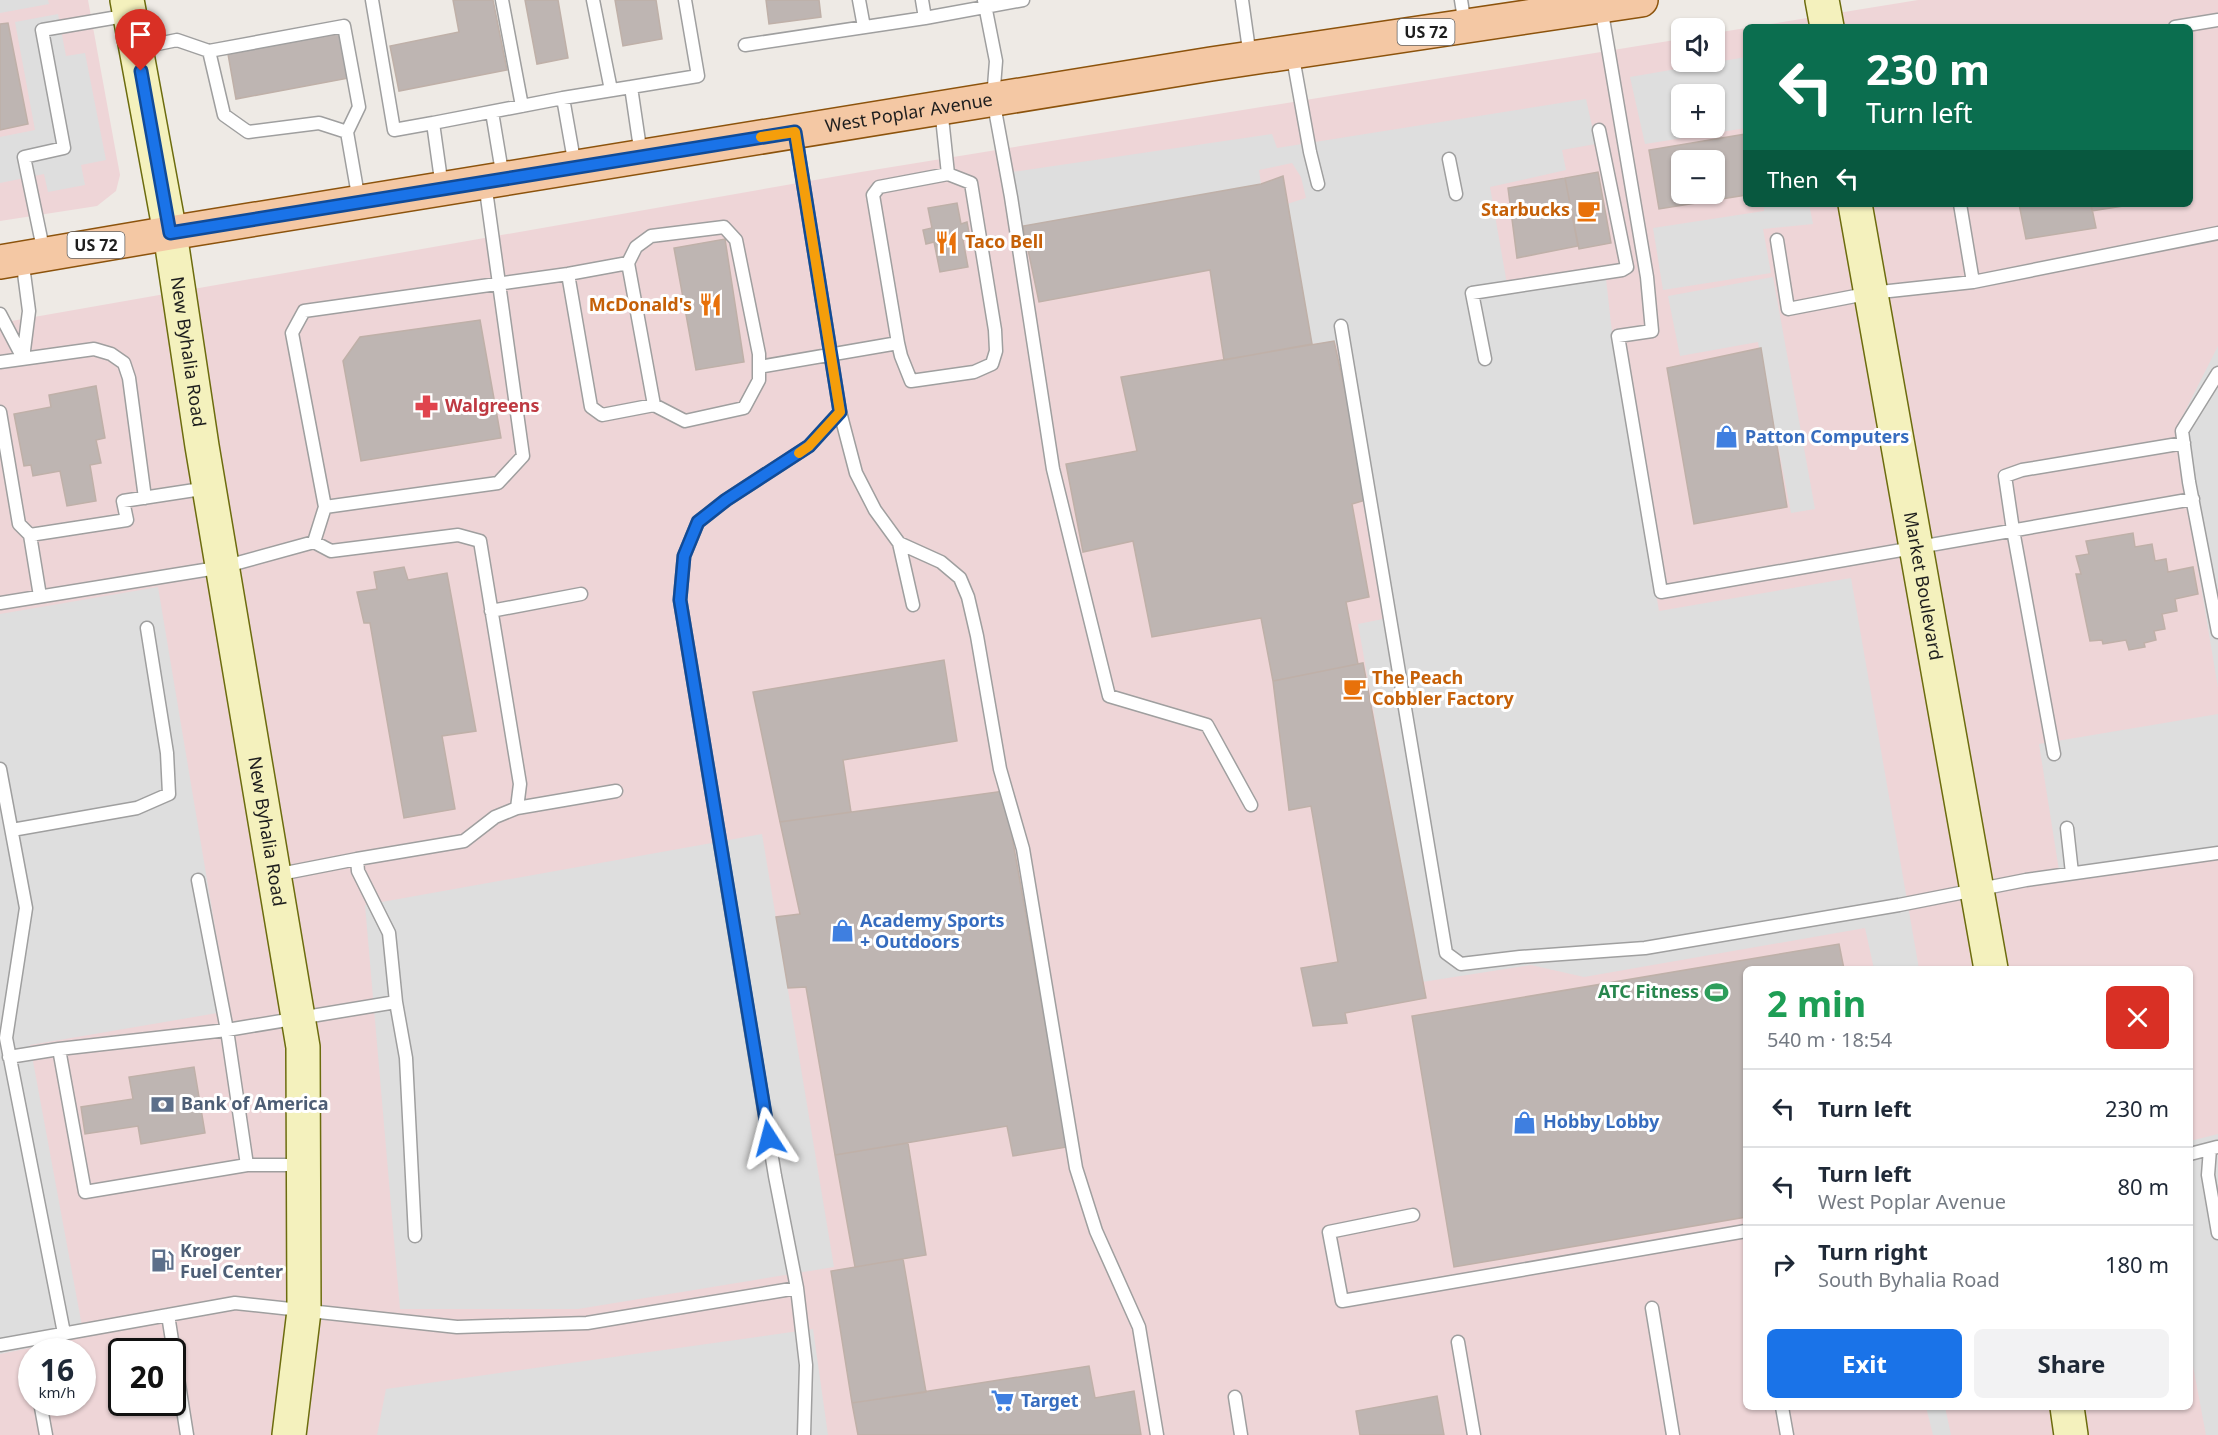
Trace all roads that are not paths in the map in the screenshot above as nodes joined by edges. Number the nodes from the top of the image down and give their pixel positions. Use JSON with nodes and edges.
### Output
{"nodes":[{"id":1,"x":372,"y":0,"type":"edge"},
{"id":2,"x":502,"y":0,"type":"edge"},
{"id":3,"x":593,"y":0,"type":"edge"},
{"id":4,"x":685,"y":0,"type":"edge"},
{"id":5,"x":859,"y":0,"type":"edge"},
{"id":6,"x":922,"y":0,"type":"edge"},
{"id":7,"x":1023,"y":0,"type":"edge"},
{"id":8,"x":1242,"y":0,"type":"edge"},
{"id":9,"x":1641,"y":0,"type":"edge"},
{"id":10,"x":1822,"y":0,"type":"edge"},
{"id":11,"x":985,"y":3,"type":"edge"},
{"id":12,"x":1601,"y":6,"type":"junction"},
{"id":13,"x":129,"y":7,"type":"edge"},
{"id":14,"x":1463,"y":13,"type":"edge"},
{"id":15,"x":925,"y":18,"type":"junction"},
{"id":16,"x":2218,"y":20,"type":"edge"},
{"id":17,"x":1826,"y":24,"type":"edge"},
{"id":18,"x":2193,"y":24,"type":"edge"},
{"id":19,"x":864,"y":27,"type":"junction"},
{"id":20,"x":745,"y":45,"type":"dead end"},
{"id":21,"x":136,"y":48,"type":"junction"},
{"id":22,"x":209,"y":51,"type":"junction"},
{"id":23,"x":1292,"y":52,"type":"junction"},
{"id":24,"x":1250,"y":58,"type":"junction"},
{"id":25,"x":631,"y":87,"type":"junction"},
{"id":26,"x":610,"y":90,"type":"junction"},
{"id":27,"x":563,"y":98,"type":"junction"},
{"id":28,"x":993,"y":99,"type":"junction"},
{"id":29,"x":522,"y":106,"type":"junction"},
{"id":30,"x":941,"y":108,"type":"junction"},
{"id":31,"x":492,"y":112,"type":"junction"},
{"id":32,"x":433,"y":123,"type":"junction"},
{"id":33,"x":1599,"y":130,"type":"dead end"},
{"id":34,"x":347,"y":132,"type":"junction"},
{"id":35,"x":795,"y":132,"type":"junction"},
{"id":36,"x":641,"y":156,"type":"junction"},
{"id":37,"x":1449,"y":159,"type":"dead end"},
{"id":38,"x":575,"y":167,"type":"junction"},
{"id":39,"x":948,"y":174,"type":"junction"},
{"id":40,"x":494,"y":180,"type":"junction"},
{"id":41,"x":1318,"y":184,"type":"dead end"},
{"id":42,"x":442,"y":189,"type":"junction"},
{"id":43,"x":1456,"y":194,"type":"dead end"},
{"id":44,"x":359,"y":202,"type":"junction"},
{"id":45,"x":1856,"y":207,"type":"edge"},
{"id":46,"x":1960,"y":207,"type":"edge"},
{"id":47,"x":170,"y":233,"type":"junction"},
{"id":48,"x":2218,"y":233,"type":"edge"},
{"id":49,"x":1777,"y":240,"type":"dead end"},
{"id":50,"x":22,"y":258,"type":"edge"},
{"id":51,"x":628,"y":264,"type":"junction"},
{"id":52,"x":568,"y":274,"type":"junction"},
{"id":53,"x":499,"y":282,"type":"junction"},
{"id":54,"x":1973,"y":282,"type":"junction"},
{"id":55,"x":1871,"y":293,"type":"junction"},
{"id":56,"x":0,"y":314,"type":"edge"},
{"id":57,"x":1341,"y":326,"type":"dead end"},
{"id":58,"x":898,"y":343,"type":"junction"},
{"id":59,"x":831,"y":354,"type":"junction"},
{"id":60,"x":23,"y":358,"type":"junction"},
{"id":61,"x":1485,"y":358,"type":"dead end"},
{"id":62,"x":0,"y":362,"type":"edge"},
{"id":63,"x":759,"y":367,"type":"junction"},
{"id":64,"x":2218,"y":373,"type":"edge"},
{"id":65,"x":654,"y":405,"type":"junction"},
{"id":66,"x":0,"y":412,"type":"edge"},
{"id":67,"x":840,"y":412,"type":"junction"},
{"id":68,"x":2184,"y":443,"type":"junction"},
{"id":69,"x":209,"y":488,"type":"junction"},
{"id":70,"x":145,"y":498,"type":"junction"},
{"id":71,"x":2193,"y":499,"type":"junction"},
{"id":72,"x":325,"y":507,"type":"junction"},
{"id":73,"x":2013,"y":530,"type":"junction"},
{"id":74,"x":30,"y":535,"type":"junction"},
{"id":75,"x":314,"y":542,"type":"junction"},
{"id":76,"x":899,"y":543,"type":"junction"},
{"id":77,"x":1917,"y":548,"type":"junction"},
{"id":78,"x":223,"y":567,"type":"junction"},
{"id":79,"x":580,"y":594,"type":"dead end"},
{"id":80,"x":40,"y":596,"type":"junction"},
{"id":81,"x":0,"y":603,"type":"edge"},
{"id":82,"x":913,"y":605,"type":"dead end"},
{"id":83,"x":491,"y":611,"type":"junction"},
{"id":84,"x":147,"y":628,"type":"dead end"},
{"id":85,"x":2218,"y":632,"type":"edge"},
{"id":86,"x":2054,"y":754,"type":"dead end"},
{"id":87,"x":0,"y":769,"type":"edge"},
{"id":88,"x":616,"y":791,"type":"dead end"},
{"id":89,"x":1251,"y":805,"type":"dead end"},
{"id":90,"x":517,"y":808,"type":"junction"},
{"id":91,"x":2067,"y":828,"type":"dead end"},
{"id":92,"x":12,"y":830,"type":"junction"},
{"id":93,"x":2218,"y":853,"type":"edge"},
{"id":94,"x":357,"y":859,"type":"junction"},
{"id":95,"x":2072,"y":873,"type":"junction"},
{"id":96,"x":274,"y":876,"type":"junction"},
{"id":97,"x":198,"y":880,"type":"dead end"},
{"id":98,"x":1977,"y":890,"type":"junction"},
{"id":99,"x":1990,"y":966,"type":"edge"},
{"id":100,"x":396,"y":1002,"type":"junction"},
{"id":101,"x":298,"y":1019,"type":"junction"},
{"id":102,"x":227,"y":1030,"type":"junction"},
{"id":103,"x":59,"y":1049,"type":"junction"},
{"id":104,"x":9,"y":1057,"type":"junction"},
{"id":105,"x":2214,"y":1148,"type":"edge"},
{"id":106,"x":2193,"y":1153,"type":"edge"},
{"id":107,"x":247,"y":1165,"type":"junction"},
{"id":108,"x":303,"y":1165,"type":"junction"},
{"id":109,"x":1413,"y":1215,"type":"dead end"},
{"id":110,"x":1743,"y":1232,"type":"edge"},
{"id":111,"x":2218,"y":1233,"type":"edge"},
{"id":112,"x":415,"y":1236,"type":"dead end"},
{"id":113,"x":797,"y":1288,"type":"junction"},
{"id":114,"x":1652,"y":1308,"type":"dead end"},
{"id":115,"x":304,"y":1311,"type":"junction"},
{"id":116,"x":168,"y":1315,"type":"junction"},
{"id":117,"x":64,"y":1333,"type":"junction"},
{"id":118,"x":50,"y":1338,"type":"edge"},
{"id":119,"x":1458,"y":1342,"type":"dead end"},
{"id":120,"x":0,"y":1345,"type":"edge"},
{"id":121,"x":18,"y":1345,"type":"edge"},
{"id":122,"x":1235,"y":1397,"type":"dead end"},
{"id":123,"x":1783,"y":1410,"type":"edge"},
{"id":124,"x":2068,"y":1410,"type":"edge"},
{"id":125,"x":43,"y":1416,"type":"edge"},
{"id":126,"x":46,"y":1435,"type":"edge"},
{"id":127,"x":187,"y":1435,"type":"edge"},
{"id":128,"x":290,"y":1435,"type":"edge"},
{"id":129,"x":804,"y":1435,"type":"edge"},
{"id":130,"x":1157,"y":1435,"type":"edge"},
{"id":131,"x":1241,"y":1435,"type":"edge"},
{"id":132,"x":1474,"y":1435,"type":"edge"},
{"id":133,"x":1673,"y":1435,"type":"edge"},
{"id":134,"x":1787,"y":1435,"type":"edge"},
{"id":135,"x":2072,"y":1435,"type":"edge"}],
"edges":[{"from":1,"to":32,"type":"lane"},
{"from":2,"to":29,"type":"lane"},
{"from":3,"to":26,"type":"lane"},
{"from":4,"to":25,"type":"lane"},
{"from":5,"to":19,"type":"lane"},
{"from":6,"to":15,"type":"lane"},
{"from":7,"to":11,"type":"lane"},
{"from":8,"to":24,"type":"lane"},
{"from":9,"to":12,"type":"main road","name":"West Poplar Avenue","number":"US 72"},
{"from":10,"to":17,"type":"main road"},
{"from":11,"to":15,"type":"lane"},
{"from":11,"to":28,"type":"lane"},
{"from":12,"to":14,"type":"main road","name":"West Poplar Avenue","number":"US 72"},
{"from":12,"to":77,"type":"lane"},
{"from":13,"to":21,"type":"main road","name":"New Byhalia Road"},
{"from":13,"to":50,"type":"lane"},
{"from":14,"to":23,"type":"main road","name":"West Poplar Avenue","number":"US 72"},
{"from":15,"to":19,"type":"lane"},
{"from":16,"to":18,"type":"lane"},
{"from":19,"to":20,"type":"lane"},
{"from":21,"to":22,"type":"lane"},
{"from":21,"to":47,"type":"main road","name":"New Byhalia Road"},
{"from":22,"to":34,"type":"lane"},
{"from":22,"to":34,"type":"lane"},
{"from":23,"to":24,"type":"main road","name":"West Poplar Avenue","number":"US 72"},
{"from":23,"to":41,"type":"lane"},
{"from":24,"to":28,"type":"main road","name":"West Poplar Avenue","number":"US 72"},
{"from":25,"to":26,"type":"lane"},
{"from":25,"to":36,"type":"lane"},
{"from":26,"to":27,"type":"lane"},
{"from":27,"to":29,"type":"lane"},
{"from":27,"to":38,"type":"lane"},
{"from":28,"to":30,"type":"main road","name":"West Poplar Avenue","number":"US 72"},
{"from":28,"to":89,"type":"lane"},
{"from":29,"to":31,"type":"lane"},
{"from":30,"to":35,"type":"main road","name":"West Poplar Avenue","number":"US 72"},
{"from":30,"to":39,"type":"lane"},
{"from":31,"to":32,"type":"lane"},
{"from":31,"to":40,"type":"lane"},
{"from":32,"to":42,"type":"lane"},
{"from":33,"to":61,"type":"lane"},
{"from":34,"to":44,"type":"lane"},
{"from":35,"to":36,"type":"main road","name":"West Poplar Avenue","number":"US 72"},
{"from":35,"to":59,"type":"lane"},
{"from":36,"to":38,"type":"main road","name":"West Poplar Avenue","number":"US 72"},
{"from":37,"to":43,"type":"lane"},
{"from":38,"to":40,"type":"main road","name":"West Poplar Avenue","number":"US 72"},
{"from":39,"to":58,"type":"lane"},
{"from":39,"to":58,"type":"lane"},
{"from":40,"to":42,"type":"main road","name":"West Poplar Avenue","number":"US 72"},
{"from":40,"to":53,"type":"lane"},
{"from":42,"to":44,"type":"main road","name":"West Poplar Avenue","number":"US 72"},
{"from":44,"to":47,"type":"main road","name":"West Poplar Avenue","number":"US 72"},
{"from":45,"to":55,"type":"main road","name":"Market Boulevard"},
{"from":46,"to":54,"type":"lane"},
{"from":47,"to":50,"type":"main road","name":"West Poplar Avenue","number":"US 72"},
{"from":47,"to":69,"type":"main road","name":"New Byhalia Road"},
{"from":48,"to":54,"type":"lane"},
{"from":49,"to":55,"type":"lane"},
{"from":50,"to":60,"type":"lane"},
{"from":51,"to":52,"type":"lane"},
{"from":51,"to":63,"type":"lane"},
{"from":51,"to":65,"type":"lane"},
{"from":52,"to":53,"type":"lane"},
{"from":52,"to":65,"type":"lane"},
{"from":53,"to":72,"type":"lane"},
{"from":53,"to":72,"type":"lane"},
{"from":54,"to":55,"type":"lane"},
{"from":55,"to":77,"type":"main road","name":"Market Boulevard"},
{"from":56,"to":60,"type":"lane"},
{"from":57,"to":98,"type":"lane"},
{"from":58,"to":59,"type":"lane"},
{"from":59,"to":63,"type":"lane"},
{"from":59,"to":67,"type":"lane"},
{"from":60,"to":62,"type":"lane"},
{"from":60,"to":70,"type":"lane"},
{"from":63,"to":65,"type":"lane"},
{"from":64,"to":68,"type":"lane"},
{"from":66,"to":74,"type":"lane"},
{"from":67,"to":76,"type":"lane"},
{"from":67,"to":113,"type":"lane"},
{"from":68,"to":71,"type":"lane"},
{"from":68,"to":73,"type":"lane"},
{"from":69,"to":70,"type":"lane"},
{"from":69,"to":78,"type":"main road","name":"New Byhalia Road"},
{"from":70,"to":74,"type":"lane"},
{"from":71,"to":73,"type":"lane"},
{"from":71,"to":85,"type":"lane"},
{"from":72,"to":75,"type":"lane"},
{"from":73,"to":77,"type":"lane"},
{"from":73,"to":86,"type":"lane"},
{"from":74,"to":80,"type":"lane"},
{"from":75,"to":78,"type":"lane"},
{"from":75,"to":83,"type":"lane"},
{"from":76,"to":82,"type":"lane"},
{"from":76,"to":130,"type":"lane"},
{"from":77,"to":98,"type":"main road","name":"Market Boulevard"},
{"from":78,"to":80,"type":"lane"},
{"from":78,"to":96,"type":"main road","name":"New Byhalia Road"},
{"from":79,"to":83,"type":"lane"},
{"from":80,"to":81,"type":"lane"},
{"from":83,"to":90,"type":"lane"},
{"from":84,"to":92,"type":"lane"},
{"from":87,"to":92,"type":"lane"},
{"from":88,"to":90,"type":"lane"},
{"from":90,"to":94,"type":"lane"},
{"from":91,"to":95,"type":"lane"},
{"from":92,"to":104,"type":"lane"},
{"from":93,"to":95,"type":"lane"},
{"from":94,"to":96,"type":"lane"},
{"from":94,"to":100,"type":"lane"},
{"from":95,"to":98,"type":"lane"},
{"from":96,"to":101,"type":"main road","name":"New Byhalia Road"},
{"from":97,"to":102,"type":"lane"},
{"from":98,"to":99,"type":"main road","name":"Market Boulevard"},
{"from":100,"to":101,"type":"lane"},
{"from":100,"to":112,"type":"lane"},
{"from":101,"to":102,"type":"lane"},
{"from":101,"to":108,"type":"main road","name":"New Byhalia Road"},
{"from":102,"to":103,"type":"lane"},
{"from":102,"to":107,"type":"lane"},
{"from":103,"to":104,"type":"lane"},
{"from":103,"to":107,"type":"lane"},
{"from":104,"to":117,"type":"lane"},
{"from":105,"to":106,"type":"lane"},
{"from":105,"to":111,"type":"lane"},
{"from":107,"to":108,"type":"lane"},
{"from":108,"to":115,"type":"main road","name":"New Byhalia Road"},
{"from":109,"to":110,"type":"lane"},
{"from":113,"to":115,"type":"lane"},
{"from":113,"to":129,"type":"lane"},
{"from":114,"to":133,"type":"lane"},
{"from":115,"to":116,"type":"lane"},
{"from":115,"to":128,"type":"main road","name":"New Byhalia Road"},
{"from":116,"to":117,"type":"lane"},
{"from":116,"to":127,"type":"lane"},
{"from":117,"to":118,"type":"lane"},
{"from":119,"to":132,"type":"lane"},
{"from":120,"to":121,"type":"lane"},
{"from":122,"to":131,"type":"lane"},
{"from":123,"to":134,"type":"lane"},
{"from":124,"to":135,"type":"main road"},
{"from":125,"to":126,"type":"lane"}]}
